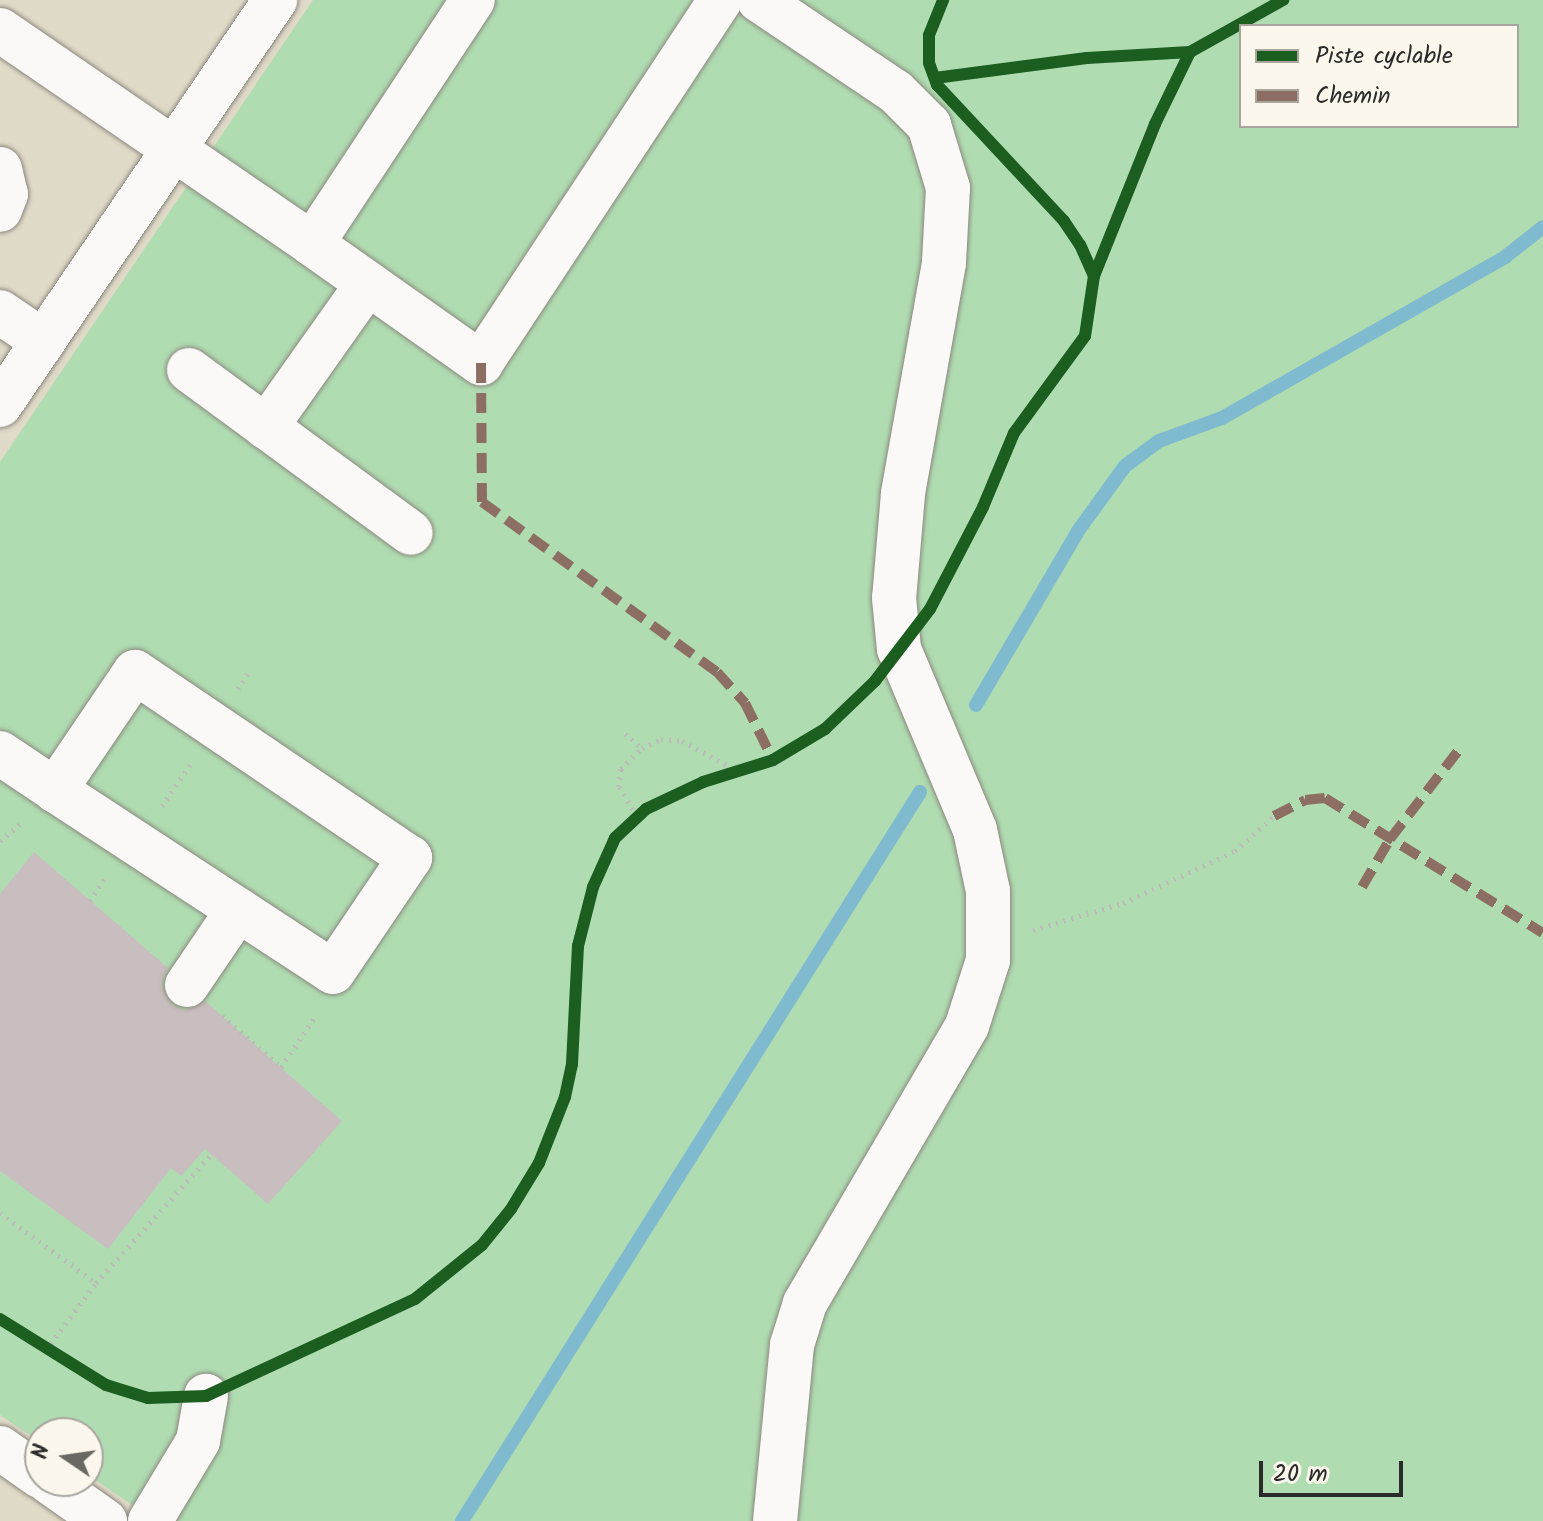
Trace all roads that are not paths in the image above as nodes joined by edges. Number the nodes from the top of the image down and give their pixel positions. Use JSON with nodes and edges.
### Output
{"nodes":[{"id":1,"x":275,"y":0,"type":"edge"},
{"id":2,"x":473,"y":0,"type":"edge"},
{"id":3,"x":720,"y":0,"type":"edge"},
{"id":4,"x":759,"y":0,"type":"edge"},
{"id":5,"x":0,"y":30,"type":"edge"},
{"id":6,"x":175,"y":148,"type":"junction"},
{"id":7,"x":0,"y":169,"type":"edge"},
{"id":8,"x":0,"y":210,"type":"edge"},
{"id":9,"x":312,"y":244,"type":"junction"},
{"id":10,"x":368,"y":283,"type":"junction"},
{"id":11,"x":0,"y":312,"type":"edge"},
{"id":12,"x":43,"y":341,"type":"junction"},
{"id":13,"x":189,"y":370,"type":"dead end"},
{"id":14,"x":0,"y":405,"type":"edge"},
{"id":15,"x":266,"y":427,"type":"junction"},
{"id":16,"x":411,"y":533,"type":"dead end"},
{"id":17,"x":20,"y":777,"type":"edge"},
{"id":18,"x":238,"y":910,"type":"junction"},
{"id":19,"x":199,"y":996,"type":"road end"},
{"id":20,"x":206,"y":1396,"type":"dead end"},
{"id":21,"x":0,"y":1448,"type":"edge"},
{"id":22,"x":24,"y":1465,"type":"edge"},
{"id":23,"x":71,"y":1497,"type":"edge"},
{"id":24,"x":105,"y":1521,"type":"edge"},
{"id":25,"x":150,"y":1521,"type":"edge"},
{"id":26,"x":775,"y":1521,"type":"edge"}],
"edges":[{"from":1,"to":6,"type":"street"},
{"from":2,"to":9,"type":"street"},
{"from":3,"to":10,"type":"street"},
{"from":4,"to":26,"type":"street"},
{"from":5,"to":6,"type":"street"},
{"from":6,"to":9,"type":"street"},
{"from":6,"to":12,"type":"street"},
{"from":7,"to":8,"type":"street"},
{"from":9,"to":10,"type":"street"},
{"from":10,"to":15,"type":"street"},
{"from":11,"to":12,"type":"street"},
{"from":12,"to":14,"type":"street"},
{"from":13,"to":15,"type":"street"},
{"from":15,"to":16,"type":"street"},
{"from":17,"to":18,"type":"street"},
{"from":17,"to":18,"type":"street"},
{"from":18,"to":19,"type":"street"},
{"from":20,"to":25,"type":"street"},
{"from":21,"to":22,"type":"street"},
{"from":23,"to":24,"type":"street"}]}
